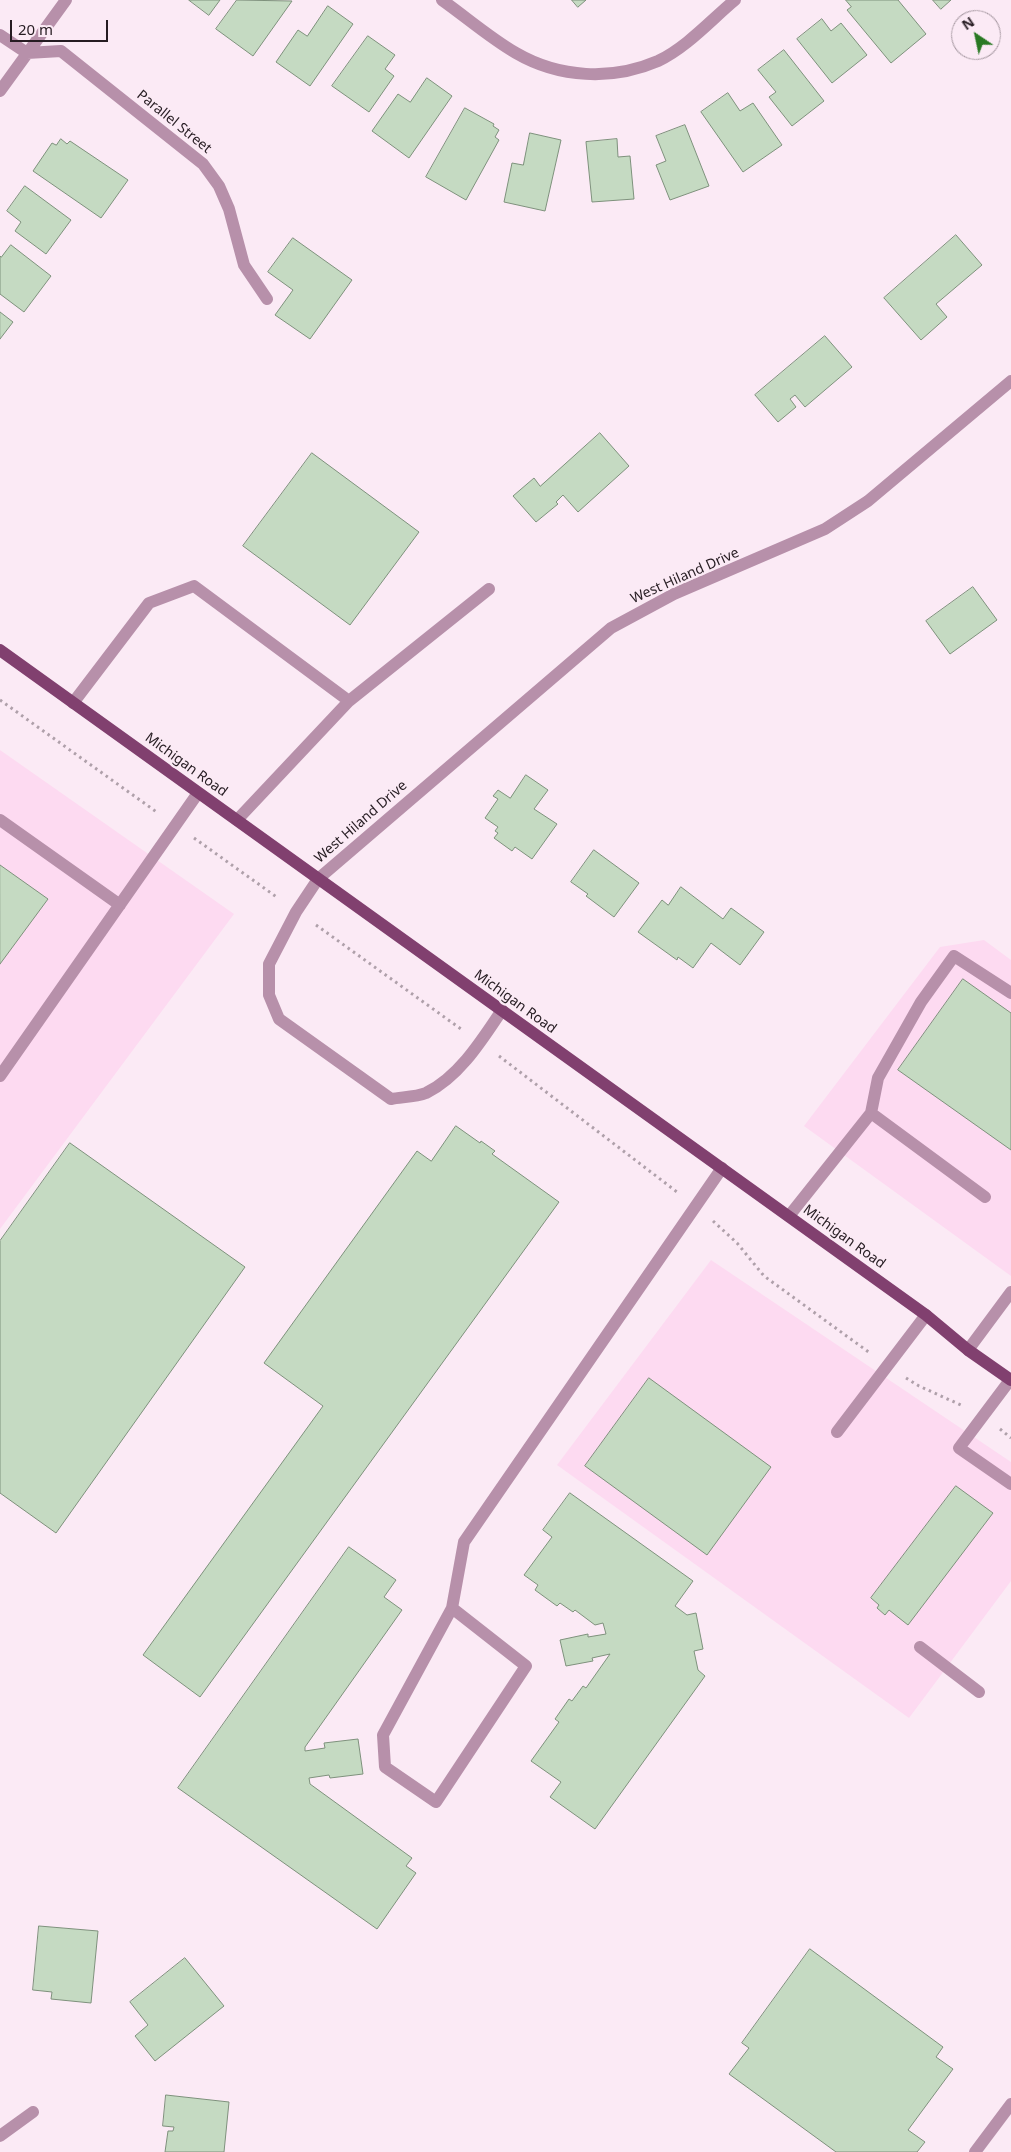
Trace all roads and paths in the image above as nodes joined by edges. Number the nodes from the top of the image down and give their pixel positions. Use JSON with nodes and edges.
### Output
{"nodes":[{"id":1,"x":66,"y":0,"type":"edge"},
{"id":2,"x":442,"y":0,"type":"edge"},
{"id":3,"x":735,"y":0,"type":"edge"},
{"id":4,"x":0,"y":35,"type":"edge"},
{"id":5,"x":28,"y":52,"type":"junction"},
{"id":6,"x":0,"y":91,"type":"edge"},
{"id":7,"x":267,"y":299,"type":"dead end"},
{"id":8,"x":1011,"y":380,"type":"edge"},
{"id":9,"x":489,"y":588,"type":"dead end"},
{"id":10,"x":0,"y":650,"type":"edge"},
{"id":11,"x":0,"y":700,"type":"edge"},
{"id":12,"x":349,"y":701,"type":"junction"},
{"id":13,"x":73,"y":703,"type":"junction"},
{"id":14,"x":198,"y":793,"type":"junction"},
{"id":15,"x":0,"y":820,"type":"edge"},
{"id":16,"x":237,"y":820,"type":"junction"},
{"id":17,"x":176,"y":825,"type":"junction"},
{"id":18,"x":318,"y":879,"type":"junction"},
{"id":19,"x":120,"y":905,"type":"junction"},
{"id":20,"x":296,"y":912,"type":"junction"},
{"id":21,"x":1011,"y":993,"type":"edge"},
{"id":22,"x":502,"y":1010,"type":"junction"},
{"id":23,"x":480,"y":1043,"type":"junction"},
{"id":24,"x":0,"y":1076,"type":"edge"},
{"id":25,"x":870,"y":1113,"type":"junction"},
{"id":26,"x":722,"y":1168,"type":"junction"},
{"id":27,"x":985,"y":1197,"type":"dead end"},
{"id":28,"x":696,"y":1206,"type":"junction"},
{"id":29,"x":789,"y":1216,"type":"junction"},
{"id":30,"x":1011,"y":1292,"type":"edge"},
{"id":31,"x":926,"y":1315,"type":"junction"},
{"id":32,"x":968,"y":1350,"type":"junction"},
{"id":33,"x":888,"y":1366,"type":"junction"},
{"id":34,"x":1011,"y":1380,"type":"edge"},
{"id":35,"x":983,"y":1416,"type":"junction"},
{"id":36,"x":836,"y":1432,"type":"dead end"},
{"id":37,"x":1011,"y":1438,"type":"edge"},
{"id":38,"x":1011,"y":1484,"type":"edge"},
{"id":39,"x":452,"y":1608,"type":"junction"},
{"id":40,"x":920,"y":1647,"type":"dead end"},
{"id":41,"x":979,"y":1692,"type":"dead end"},
{"id":42,"x":1011,"y":2104,"type":"edge"},
{"id":43,"x":33,"y":2112,"type":"dead end"},
{"id":44,"x":0,"y":2136,"type":"edge"},
{"id":45,"x":975,"y":2152,"type":"edge"}],
"edges":[{"from":1,"to":5,"type":"street"},
{"from":2,"to":3,"type":"street"},
{"from":4,"to":5,"type":"street"},
{"from":5,"to":6,"type":"street"},
{"from":5,"to":7,"type":"street","name":"Parallel Street"},
{"from":8,"to":18,"type":"street","name":"West Hiland Drive"},
{"from":9,"to":12,"type":"street"},
{"from":10,"to":13,"type":"main road","name":"Michigan Road"},
{"from":11,"to":17,"type":"path"},
{"from":12,"to":13,"type":"street"},
{"from":12,"to":16,"type":"street"},
{"from":13,"to":14,"type":"main road","name":"Michigan Road"},
{"from":14,"to":16,"type":"main road","name":"Michigan Road"},
{"from":14,"to":17,"type":"street"},
{"from":15,"to":19,"type":"street"},
{"from":16,"to":18,"type":"main road","name":"Michigan Road"},
{"from":17,"to":19,"type":"street"},
{"from":17,"to":20,"type":"path"},
{"from":18,"to":20,"type":"street","name":"West Hiland Drive"},
{"from":18,"to":22,"type":"main road","name":"Michigan Road"},
{"from":19,"to":24,"type":"street"},
{"from":20,"to":23,"type":"path"},
{"from":20,"to":23,"type":"street","name":"West Hiland Drive"},
{"from":21,"to":25,"type":"street"},
{"from":22,"to":23,"type":"street","name":"West Hiland Drive"},
{"from":22,"to":26,"type":"main road","name":"Michigan Road"},
{"from":23,"to":28,"type":"path"},
{"from":25,"to":27,"type":"street"},
{"from":25,"to":29,"type":"street"},
{"from":26,"to":28,"type":"street"},
{"from":26,"to":29,"type":"main road","name":"Michigan Road"},
{"from":28,"to":33,"type":"path"},
{"from":28,"to":39,"type":"street"},
{"from":29,"to":31,"type":"main road","name":"Michigan Road"},
{"from":30,"to":32,"type":"street"},
{"from":31,"to":32,"type":"main road","name":"Michigan Road"},
{"from":31,"to":33,"type":"street"},
{"from":32,"to":34,"type":"main road","name":"Michigan Road"},
{"from":33,"to":35,"type":"path"},
{"from":33,"to":36,"type":"street"},
{"from":34,"to":35,"type":"street"},
{"from":35,"to":37,"type":"path"},
{"from":35,"to":38,"type":"street"},
{"from":39,"to":39,"type":"street"},
{"from":40,"to":41,"type":"street"},
{"from":42,"to":45,"type":"street"},
{"from":43,"to":44,"type":"street"}]}
